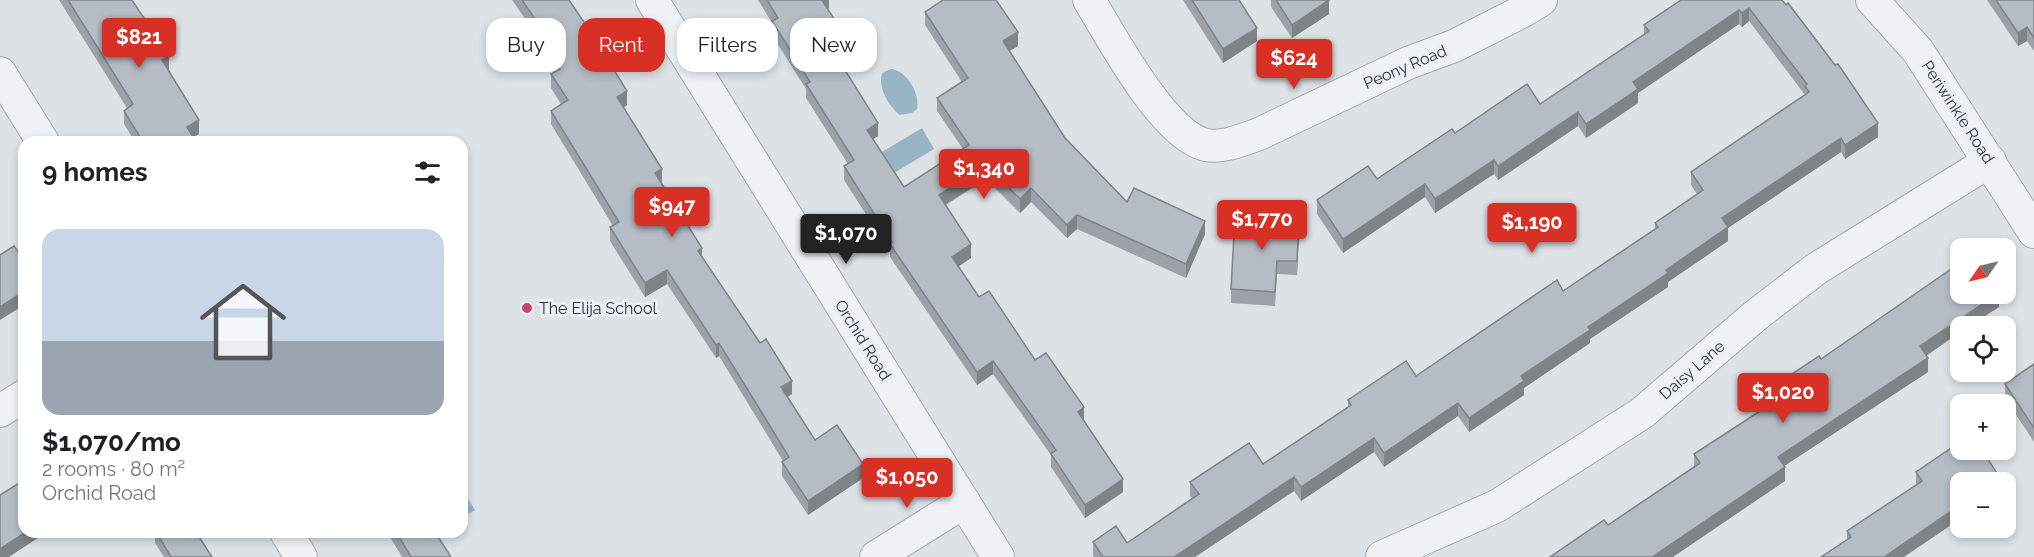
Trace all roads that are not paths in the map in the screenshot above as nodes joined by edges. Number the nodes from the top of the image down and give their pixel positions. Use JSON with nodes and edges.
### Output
{"nodes":[{"id":1,"x":652,"y":0,"type":"edge"},
{"id":2,"x":1089,"y":0,"type":"edge"},
{"id":3,"x":1541,"y":0,"type":"edge"},
{"id":4,"x":1872,"y":0,"type":"edge"},
{"id":5,"x":0,"y":73,"type":"edge"},
{"id":6,"x":39,"y":136,"type":"edge"},
{"id":7,"x":1990,"y":161,"type":"junction"},
{"id":8,"x":2034,"y":232,"type":"edge"},
{"id":9,"x":18,"y":400,"type":"edge"},
{"id":10,"x":0,"y":411,"type":"edge"},
{"id":11,"x":964,"y":502,"type":"junction"},
{"id":12,"x":290,"y":538,"type":"edge"},
{"id":13,"x":301,"y":557,"type":"edge"},
{"id":14,"x":876,"y":557,"type":"edge"},
{"id":15,"x":998,"y":557,"type":"edge"},
{"id":16,"x":1382,"y":557,"type":"edge"}],
"edges":[{"from":1,"to":11,"type":"street","name":"Orchid Road"},
{"from":2,"to":3,"type":"street","name":"Peony Road"},
{"from":4,"to":7,"type":"street","name":"Periwinkle Road"},
{"from":5,"to":6,"type":"street"},
{"from":7,"to":8,"type":"street","name":"Periwinkle Road"},
{"from":7,"to":16,"type":"street","name":"Daisy Lane"},
{"from":9,"to":10,"type":"street"},
{"from":11,"to":14,"type":"street"},
{"from":11,"to":15,"type":"street","name":"Orchid Road"},
{"from":12,"to":13,"type":"street"}]}
